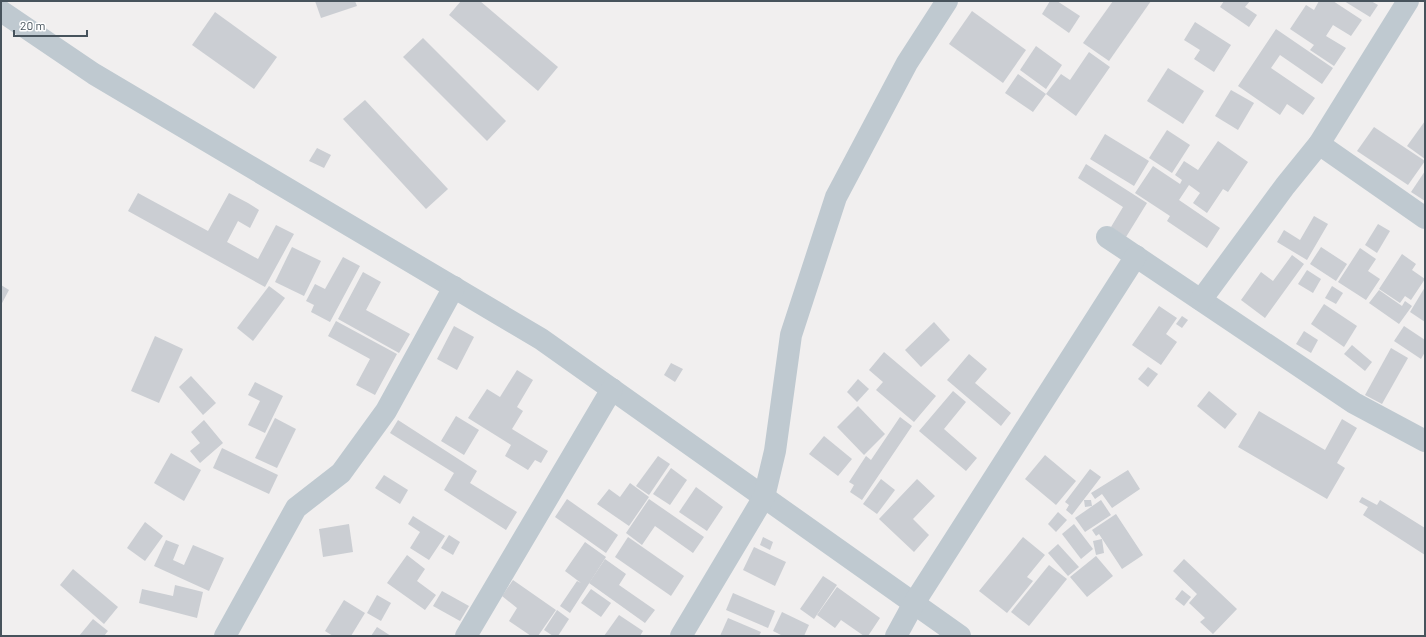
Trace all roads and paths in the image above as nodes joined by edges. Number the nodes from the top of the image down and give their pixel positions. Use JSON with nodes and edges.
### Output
{"nodes":[{"id":1,"x":947,"y":1,"type":"edge"},
{"id":2,"x":1408,"y":1,"type":"edge"},
{"id":3,"x":1,"y":11,"type":"edge"},
{"id":4,"x":1319,"y":144,"type":"junction"},
{"id":5,"x":1425,"y":218,"type":"edge"},
{"id":6,"x":1108,"y":237,"type":"dead end"},
{"id":7,"x":1136,"y":256,"type":"junction"},
{"id":8,"x":454,"y":287,"type":"junction"},
{"id":9,"x":1201,"y":300,"type":"junction"},
{"id":10,"x":612,"y":389,"type":"junction"},
{"id":11,"x":1425,"y":441,"type":"edge"},
{"id":12,"x":764,"y":497,"type":"junction"},
{"id":13,"x":914,"y":604,"type":"junction"},
{"id":14,"x":225,"y":636,"type":"edge"},
{"id":15,"x":466,"y":636,"type":"edge"},
{"id":16,"x":680,"y":636,"type":"edge"},
{"id":17,"x":896,"y":636,"type":"edge"},
{"id":18,"x":960,"y":636,"type":"edge"}],
"edges":[{"from":1,"to":12,"type":"street"},
{"from":2,"to":4,"type":"street"},
{"from":3,"to":8,"type":"street"},
{"from":4,"to":5,"type":"street"},
{"from":4,"to":9,"type":"street"},
{"from":6,"to":7,"type":"street"},
{"from":7,"to":9,"type":"street"},
{"from":7,"to":13,"type":"street"},
{"from":8,"to":10,"type":"street"},
{"from":8,"to":14,"type":"street"},
{"from":9,"to":11,"type":"street"},
{"from":10,"to":12,"type":"street"},
{"from":10,"to":15,"type":"street"},
{"from":12,"to":13,"type":"street"},
{"from":12,"to":16,"type":"street"},
{"from":13,"to":17,"type":"street"},
{"from":13,"to":18,"type":"street"}]}
